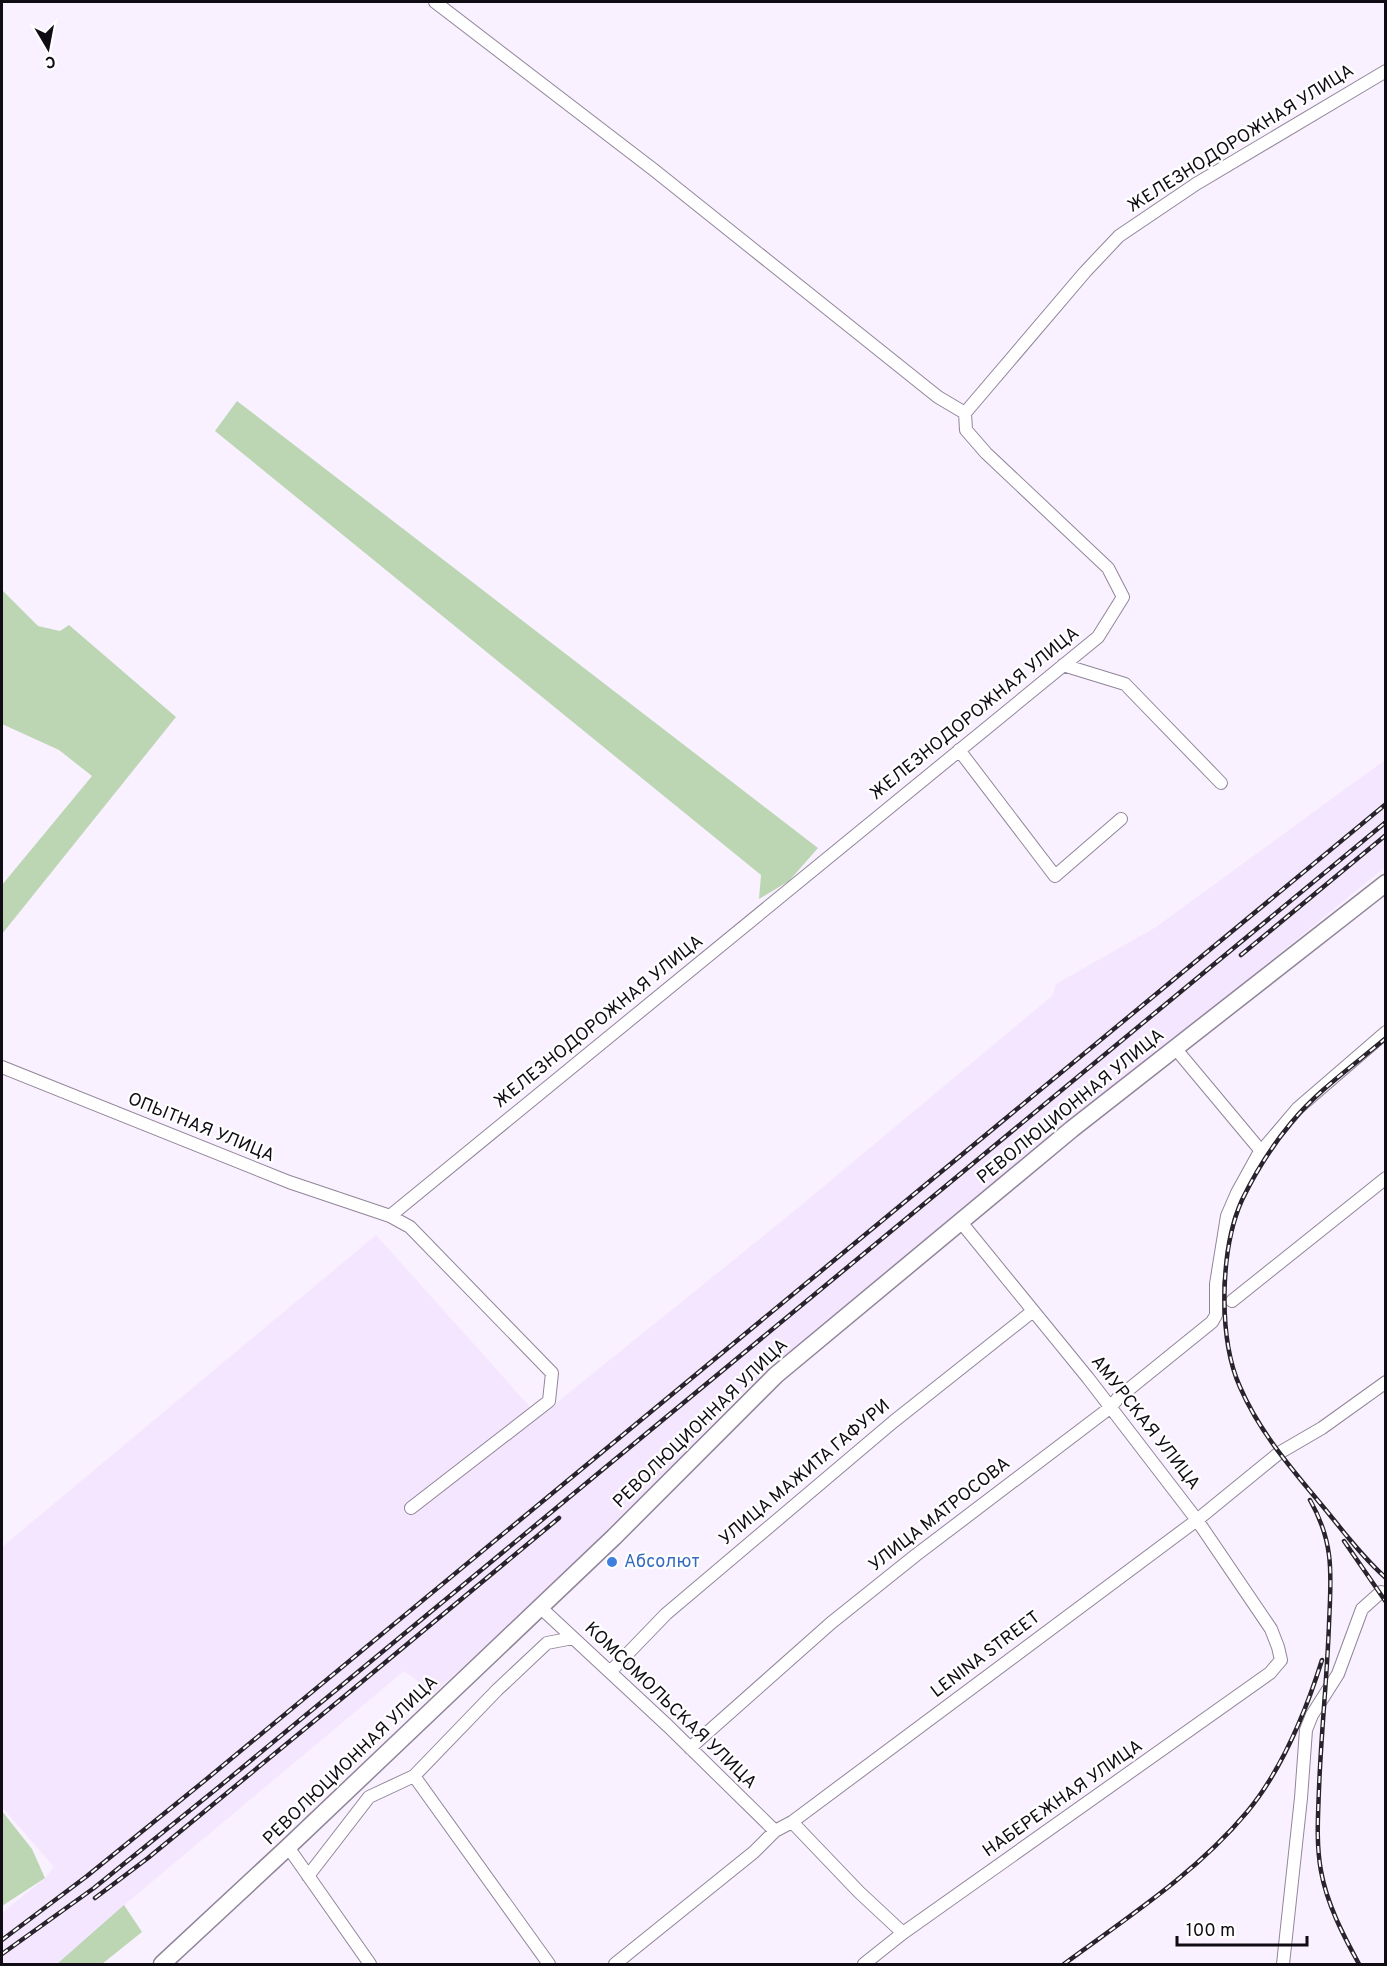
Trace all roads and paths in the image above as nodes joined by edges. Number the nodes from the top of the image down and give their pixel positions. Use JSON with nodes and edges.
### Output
{"nodes":[{"id":1,"x":435,"y":2,"type":"edge"},
{"id":2,"x":1386,"y":71,"type":"edge"},
{"id":3,"x":965,"y":413,"type":"junction"},
{"id":4,"x":1063,"y":665,"type":"junction"},
{"id":5,"x":959,"y":750,"type":"junction"},
{"id":6,"x":1221,"y":783,"type":"dead end"},
{"id":7,"x":1121,"y":819,"type":"dead end"},
{"id":8,"x":1386,"y":882,"type":"edge"},
{"id":9,"x":1386,"y":1032,"type":"edge"},
{"id":10,"x":1175,"y":1048,"type":"junction"},
{"id":11,"x":2,"y":1067,"type":"edge"},
{"id":12,"x":1261,"y":1151,"type":"junction"},
{"id":13,"x":1386,"y":1178,"type":"edge"},
{"id":14,"x":390,"y":1216,"type":"junction"},
{"id":15,"x":960,"y":1221,"type":"junction"},
{"id":16,"x":1232,"y":1301,"type":"dead end"},
{"id":17,"x":1034,"y":1311,"type":"junction"},
{"id":18,"x":1386,"y":1382,"type":"edge"},
{"id":19,"x":1111,"y":1407,"type":"junction"},
{"id":20,"x":411,"y":1508,"type":"dead end"},
{"id":21,"x":1197,"y":1521,"type":"junction"},
{"id":22,"x":1381,"y":1592,"type":"dead end"},
{"id":23,"x":540,"y":1607,"type":"junction"},
{"id":24,"x":573,"y":1638,"type":"junction"},
{"id":25,"x":1281,"y":1660,"type":"joint"},
{"id":26,"x":610,"y":1672,"type":"junction"},
{"id":27,"x":690,"y":1748,"type":"junction"},
{"id":28,"x":414,"y":1776,"type":"junction"},
{"id":29,"x":792,"y":1822,"type":"junction"},
{"id":30,"x":775,"y":1831,"type":"junction"},
{"id":31,"x":288,"y":1847,"type":"junction"},
{"id":32,"x":308,"y":1876,"type":"junction"},
{"id":33,"x":903,"y":1934,"type":"junction"},
{"id":34,"x":162,"y":1965,"type":"edge"},
{"id":35,"x":370,"y":1965,"type":"edge"},
{"id":36,"x":549,"y":1965,"type":"edge"},
{"id":37,"x":615,"y":1965,"type":"edge"},
{"id":38,"x":864,"y":1965,"type":"edge"},
{"id":39,"x":1283,"y":1965,"type":"edge"}],
"edges":[{"from":1,"to":3,"type":"street"},
{"from":2,"to":3,"type":"street","name":"ЖЕЛЕЗНОДОРОЖНАЯ УЛИЦА"},
{"from":3,"to":4,"type":"street","name":"ЖЕЛЕЗНОДОРОЖНАЯ УЛИЦА"},
{"from":4,"to":5,"type":"street","name":"ЖЕЛЕЗНОДОРОЖНАЯ УЛИЦА"},
{"from":4,"to":6,"type":"street"},
{"from":5,"to":7,"type":"street"},
{"from":5,"to":14,"type":"street","name":"ЖЕЛЕЗНОДОРОЖНАЯ УЛИЦА"},
{"from":8,"to":10,"type":"main road","name":"РЕВОЛЮЦИОННАЯ УЛИЦА"},
{"from":9,"to":12,"type":"street"},
{"from":10,"to":12,"type":"street"},
{"from":10,"to":15,"type":"main road","name":"РЕВОЛЮЦИОННАЯ УЛИЦА"},
{"from":11,"to":14,"type":"street","name":"ОПЫТНАЯ УЛИЦА"},
{"from":12,"to":19,"type":"street","name":"УЛИЦА МАТРОСОВА"},
{"from":13,"to":16,"type":"street"},
{"from":14,"to":20,"type":"street","name":"ОПЫТНАЯ УЛИЦА"},
{"from":15,"to":17,"type":"street","name":"АМУРСКАЯ УЛИЦА"},
{"from":15,"to":23,"type":"main road","name":"РЕВОЛЮЦИОННАЯ УЛИЦА"},
{"from":17,"to":19,"type":"street","name":"АМУРСКАЯ УЛИЦА"},
{"from":17,"to":26,"type":"street","name":"УЛИЦА МАЖИТА ГАФУРИ"},
{"from":18,"to":21,"type":"street","name":"LENINA STREET"},
{"from":19,"to":21,"type":"street","name":"АМУРСКАЯ УЛИЦА"},
{"from":19,"to":27,"type":"street","name":"УЛИЦА МАТРОСОВА"},
{"from":21,"to":25,"type":"street","name":"АМУРСКАЯ УЛИЦА"},
{"from":21,"to":29,"type":"street","name":"LENINA STREET"},
{"from":22,"to":39,"type":"street"},
{"from":23,"to":24,"type":"street","name":"КОМСОМОЛЬСКАЯ УЛИЦА"},
{"from":23,"to":31,"type":"main road","name":"РЕВОЛЮЦИОННАЯ УЛИЦА"},
{"from":24,"to":26,"type":"street","name":"КОМСОМОЛЬСКАЯ УЛИЦА"},
{"from":24,"to":28,"type":"street"},
{"from":25,"to":33,"type":"street","name":"НАБЕРЕЖНАЯ УЛИЦА"},
{"from":26,"to":27,"type":"street","name":"КОМСОМОЛЬСКАЯ УЛИЦА"},
{"from":27,"to":30,"type":"street","name":"КОМСОМОЛЬСКАЯ УЛИЦА"},
{"from":28,"to":32,"type":"street"},
{"from":28,"to":36,"type":"street"},
{"from":29,"to":30,"type":"street","name":"LENINA STREET"},
{"from":29,"to":33,"type":"street"},
{"from":30,"to":37,"type":"street","name":"LENINA STREET"},
{"from":31,"to":32,"type":"street"},
{"from":31,"to":34,"type":"main road","name":"РЕВОЛЮЦИОННАЯ УЛИЦА"},
{"from":32,"to":35,"type":"street"},
{"from":33,"to":38,"type":"street","name":"НАБЕРЕЖНАЯ УЛИЦА"}]}
